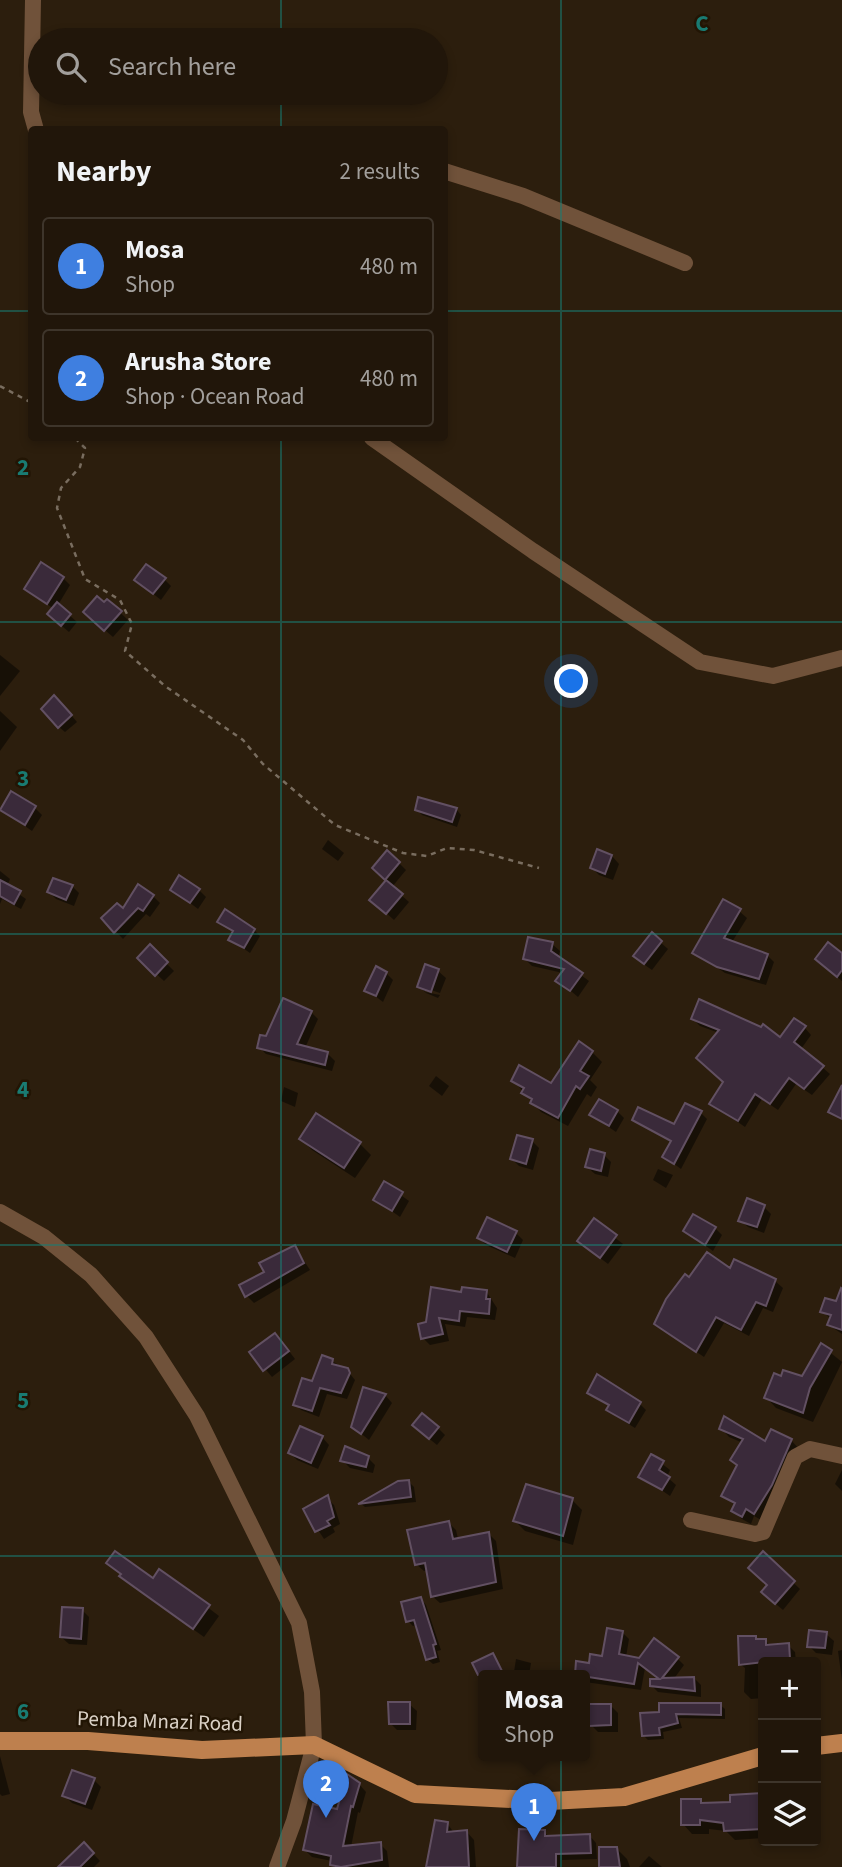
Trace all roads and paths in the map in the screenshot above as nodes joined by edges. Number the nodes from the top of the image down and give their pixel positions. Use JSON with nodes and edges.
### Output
{"nodes":[{"id":1,"x":28,"y":3,"type":"edge"},
{"id":2,"x":29,"y":28,"type":"edge"},
{"id":3,"x":31,"y":105,"type":"edge"},
{"id":4,"x":35,"y":126,"type":"edge"},
{"id":5,"x":448,"y":172,"type":"edge"},
{"id":6,"x":685,"y":263,"type":"dead end"},
{"id":7,"x":0,"y":386,"type":"edge"},
{"id":8,"x":28,"y":401,"type":"edge"},
{"id":9,"x":78,"y":441,"type":"edge"},
{"id":10,"x":376,"y":441,"type":"edge"},
{"id":11,"x":842,"y":658,"type":"edge"},
{"id":12,"x":539,"y":868,"type":"dead end"},
{"id":13,"x":0,"y":1212,"type":"edge"},
{"id":14,"x":842,"y":1456,"type":"edge"},
{"id":15,"x":691,"y":1520,"type":"dead end"},
{"id":16,"x":0,"y":1741,"type":"edge"},
{"id":17,"x":842,"y":1743,"type":"edge"},
{"id":18,"x":314,"y":1745,"type":"junction"},
{"id":19,"x":821,"y":1745,"type":"edge"},
{"id":20,"x":758,"y":1757,"type":"edge"},
{"id":21,"x":276,"y":1867,"type":"edge"}],
"edges":[{"from":1,"to":2,"type":"street"},
{"from":3,"to":4,"type":"street"},
{"from":5,"to":6,"type":"street"},
{"from":7,"to":8,"type":"path"},
{"from":9,"to":12,"type":"path"},
{"from":10,"to":11,"type":"street"},
{"from":13,"to":18,"type":"street"},
{"from":14,"to":15,"type":"street"},
{"from":16,"to":18,"type":"main road","name":"Pemba Mnazi Road"},
{"from":17,"to":19,"type":"main road"},
{"from":18,"to":20,"type":"main road","name":"Pemba Mnazi Road"},
{"from":18,"to":21,"type":"street"}]}
